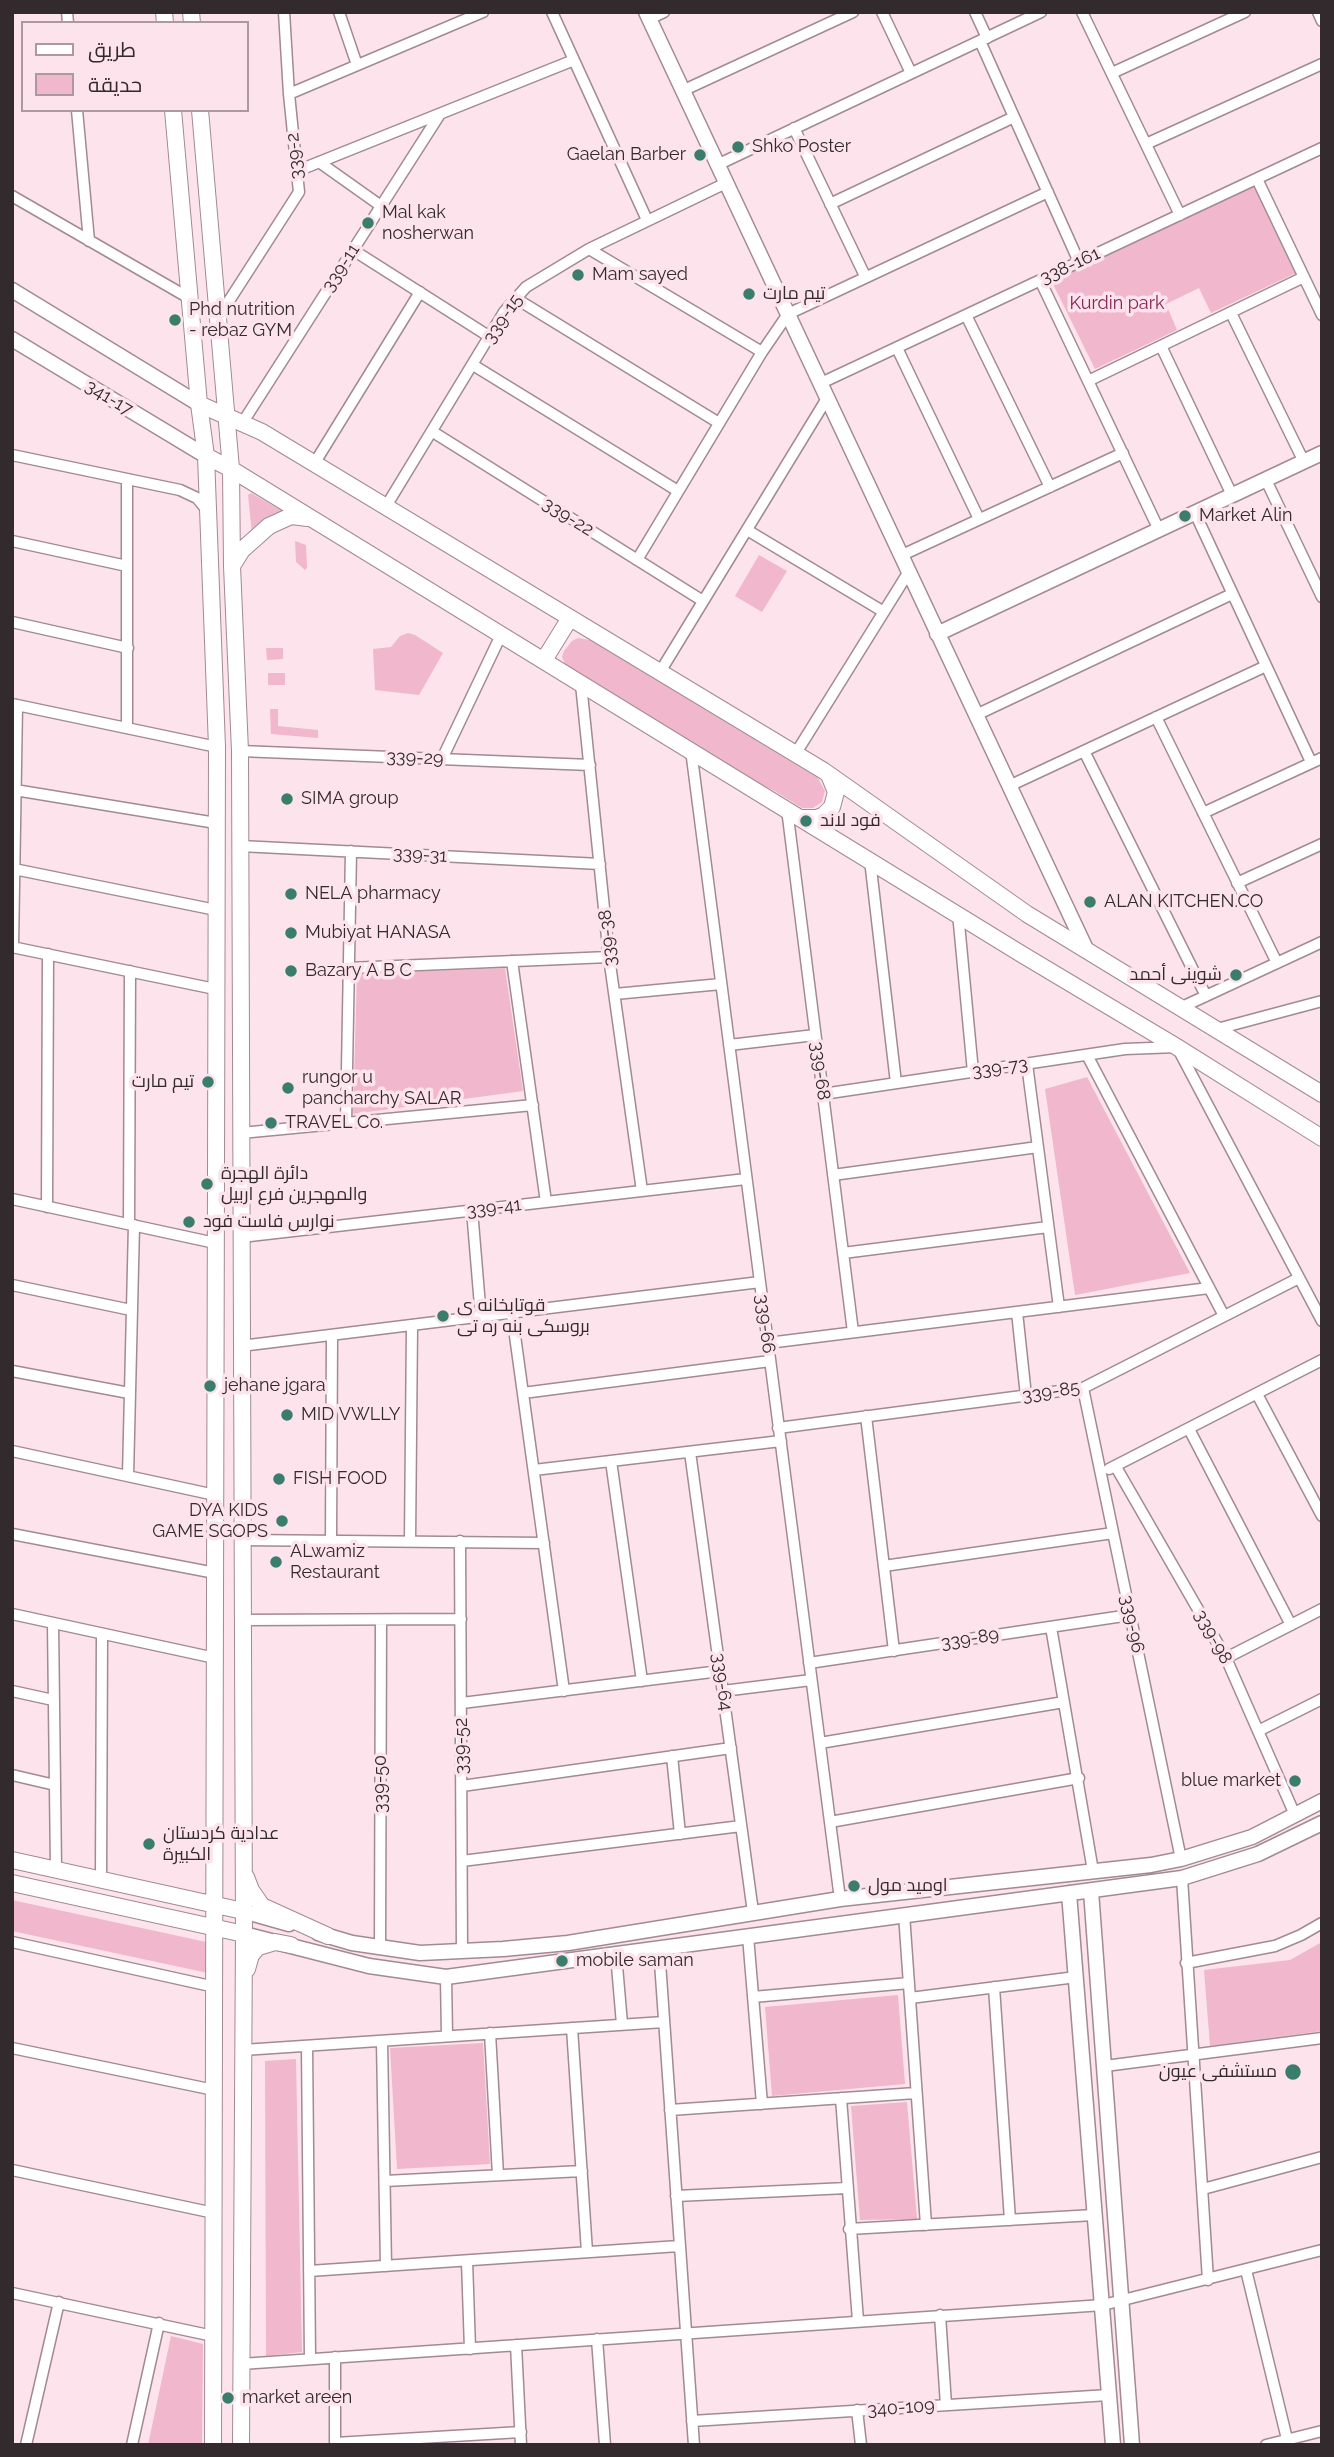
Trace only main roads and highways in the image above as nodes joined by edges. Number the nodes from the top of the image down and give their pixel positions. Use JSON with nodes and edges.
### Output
{"nodes":[{"id":1,"x":173,"y":112,"type":"edge"},
{"id":2,"x":200,"y":112,"type":"edge"},
{"id":3,"x":199,"y":404,"type":"junction"},
{"id":4,"x":226,"y":414,"type":"junction"},
{"id":5,"x":206,"y":456,"type":"junction"},
{"id":6,"x":232,"y":469,"type":"junction"},
{"id":7,"x":312,"y":518,"type":"junction"},
{"id":8,"x":232,"y":566,"type":"junction"},
{"id":9,"x":570,"y":618,"type":"junction"},
{"id":10,"x":544,"y":660,"type":"junction"},
{"id":11,"x":823,"y":770,"type":"junction"},
{"id":12,"x":793,"y":813,"type":"junction"},
{"id":13,"x":1322,"y":1094,"type":"edge"},
{"id":14,"x":1322,"y":1138,"type":"edge"},
{"id":15,"x":215,"y":1172,"type":"junction"},
{"id":16,"x":241,"y":1173,"type":"junction"},
{"id":17,"x":215,"y":1420,"type":"junction"},
{"id":18,"x":242,"y":1420,"type":"junction"},
{"id":19,"x":215,"y":1783,"type":"junction"},
{"id":20,"x":242,"y":1852,"type":"junction"},
{"id":21,"x":12,"y":1860,"type":"edge"},
{"id":22,"x":12,"y":1883,"type":"edge"},
{"id":23,"x":167,"y":1894,"type":"junction"},
{"id":24,"x":215,"y":1905,"type":"junction"},
{"id":25,"x":138,"y":1910,"type":"junction"},
{"id":26,"x":243,"y":1911,"type":"junction"},
{"id":27,"x":215,"y":1927,"type":"junction"},
{"id":28,"x":244,"y":1934,"type":"junction"},
{"id":29,"x":328,"y":1936,"type":"road end"},
{"id":30,"x":292,"y":1945,"type":"road end"},
{"id":31,"x":215,"y":1981,"type":"junction"},
{"id":32,"x":243,"y":1995,"type":"junction"},
{"id":33,"x":213,"y":2445,"type":"edge"},
{"id":34,"x":241,"y":2445,"type":"edge"}],
"edges":[{"from":1,"to":3,"type":"main road"},
{"from":2,"to":4,"type":"main road"},
{"from":3,"to":4,"type":"main road"},
{"from":3,"to":5,"type":"main road"},
{"from":4,"to":6,"type":"main road"},
{"from":4,"to":9,"type":"main road"},
{"from":5,"to":6,"type":"main road"},
{"from":5,"to":15,"type":"main road"},
{"from":6,"to":7,"type":"main road"},
{"from":6,"to":8,"type":"main road"},
{"from":7,"to":8,"type":"main road"},
{"from":7,"to":10,"type":"main road"},
{"from":8,"to":16,"type":"main road"},
{"from":9,"to":10,"type":"main road"},
{"from":9,"to":11,"type":"main road"},
{"from":10,"to":12,"type":"main road"},
{"from":11,"to":12,"type":"main road"},
{"from":11,"to":13,"type":"main road"},
{"from":12,"to":14,"type":"main road"},
{"from":15,"to":16,"type":"main road"},
{"from":15,"to":17,"type":"main road"},
{"from":16,"to":18,"type":"main road"},
{"from":17,"to":18,"type":"main road"},
{"from":17,"to":19,"type":"main road"},
{"from":18,"to":20,"type":"main road"},
{"from":19,"to":23,"type":"main road"},
{"from":19,"to":24,"type":"main road"},
{"from":20,"to":26,"type":"main road"},
{"from":20,"to":29,"type":"main road"},
{"from":21,"to":23,"type":"main road"},
{"from":22,"to":25,"type":"main road"},
{"from":23,"to":24,"type":"main road"},
{"from":24,"to":26,"type":"main road"},
{"from":24,"to":27,"type":"main road"},
{"from":25,"to":27,"type":"main road"},
{"from":25,"to":31,"type":"main road"},
{"from":26,"to":28,"type":"main road"},
{"from":27,"to":28,"type":"main road"},
{"from":27,"to":31,"type":"main road"},
{"from":28,"to":32,"type":"main road"},
{"from":30,"to":32,"type":"main road"},
{"from":31,"to":33,"type":"main road"},
{"from":32,"to":34,"type":"main road"}]}
